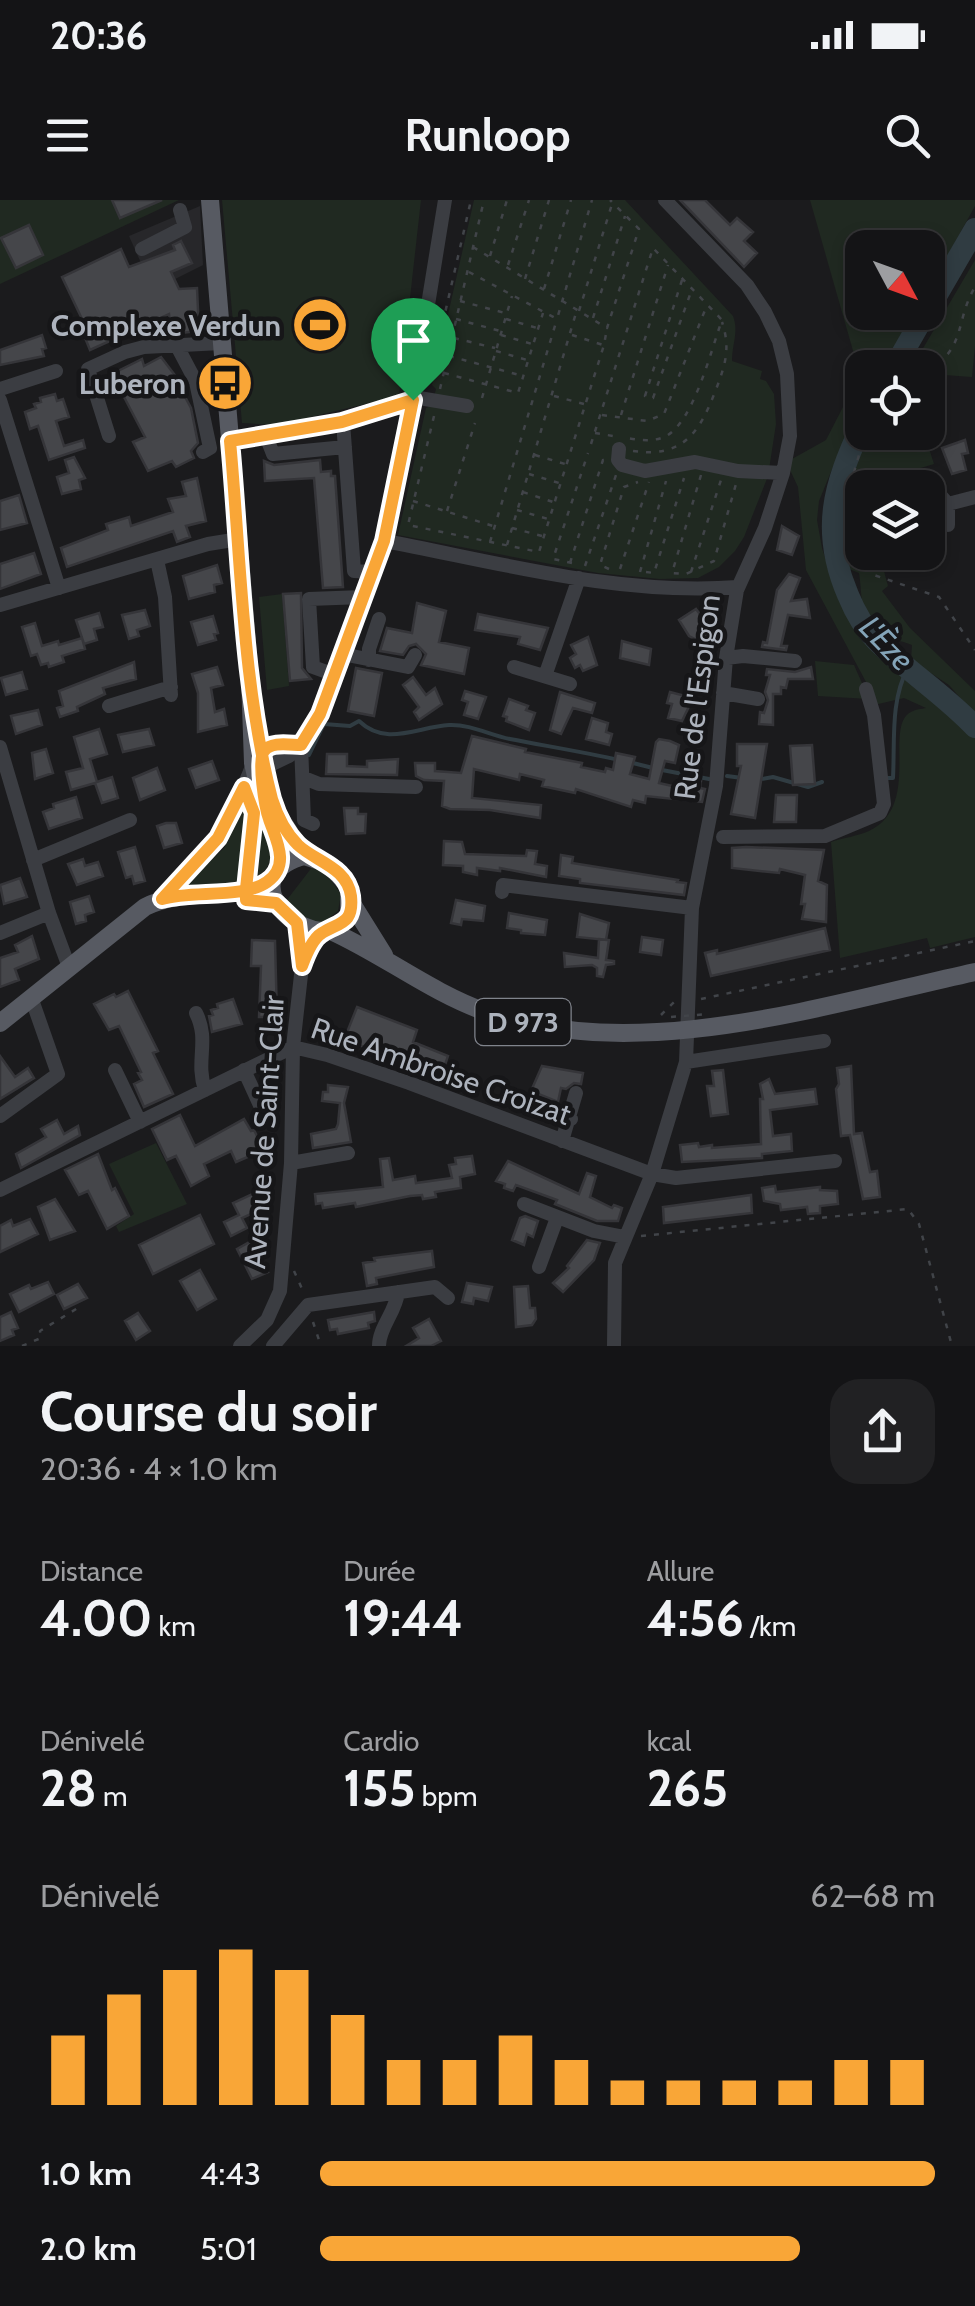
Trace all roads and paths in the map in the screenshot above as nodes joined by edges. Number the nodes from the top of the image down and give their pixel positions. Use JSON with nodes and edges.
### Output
{"nodes":[{"id":1,"x":210,"y":200,"type":"edge"},
{"id":2,"x":445,"y":200,"type":"edge"},
{"id":3,"x":471,"y":200,"type":"edge"},
{"id":4,"x":484,"y":200,"type":"edge"},
{"id":5,"x":507,"y":200,"type":"edge"},
{"id":6,"x":529,"y":200,"type":"edge"},
{"id":7,"x":550,"y":200,"type":"edge"},
{"id":8,"x":572,"y":200,"type":"edge"},
{"id":9,"x":592,"y":200,"type":"edge"},
{"id":10,"x":665,"y":200,"type":"edge"},
{"id":11,"x":611,"y":201,"type":"edge"},
{"id":12,"x":180,"y":210,"type":"dead end"},
{"id":13,"x":625,"y":215,"type":"junction"},
{"id":14,"x":472,"y":246,"type":"junction"},
{"id":15,"x":142,"y":248,"type":"dead end"},
{"id":16,"x":489,"y":257,"type":"junction"},
{"id":17,"x":668,"y":264,"type":"junction"},
{"id":18,"x":508,"y":268,"type":"junction"},
{"id":19,"x":466,"y":270,"type":"junction"},
{"id":20,"x":525,"y":279,"type":"junction"},
{"id":21,"x":683,"y":279,"type":"junction"},
{"id":22,"x":975,"y":287,"type":"edge"},
{"id":23,"x":692,"y":289,"type":"junction"},
{"id":24,"x":543,"y":290,"type":"junction"},
{"id":25,"x":512,"y":295,"type":"junction"},
{"id":26,"x":460,"y":301,"type":"junction"},
{"id":27,"x":562,"y":301,"type":"junction"},
{"id":28,"x":707,"y":305,"type":"junction"},
{"id":29,"x":544,"y":311,"type":"junction"},
{"id":30,"x":578,"y":311,"type":"junction"},
{"id":31,"x":506,"y":316,"type":"junction"},
{"id":32,"x":557,"y":318,"type":"junction"},
{"id":33,"x":456,"y":319,"type":"junction"},
{"id":34,"x":592,"y":320,"type":"junction"},
{"id":35,"x":722,"y":320,"type":"junction"},
{"id":36,"x":538,"y":328,"type":"junction"},
{"id":37,"x":607,"y":328,"type":"junction"},
{"id":38,"x":501,"y":334,"type":"junction"},
{"id":39,"x":570,"y":334,"type":"junction"},
{"id":40,"x":452,"y":337,"type":"junction"},
{"id":41,"x":222,"y":343,"type":"junction"},
{"id":42,"x":533,"y":344,"type":"junction"},
{"id":43,"x":177,"y":346,"type":"junction"},
{"id":44,"x":604,"y":346,"type":"junction"},
{"id":45,"x":496,"y":350,"type":"junction"},
{"id":46,"x":945,"y":354,"type":"edge"},
{"id":47,"x":448,"y":355,"type":"junction"},
{"id":48,"x":528,"y":360,"type":"junction"},
{"id":49,"x":491,"y":366,"type":"junction"},
{"id":50,"x":56,"y":370,"type":"dead end"},
{"id":51,"x":444,"y":372,"type":"junction"},
{"id":52,"x":524,"y":376,"type":"junction"},
{"id":53,"x":486,"y":384,"type":"junction"},
{"id":54,"x":0,"y":389,"type":"edge"},
{"id":55,"x":552,"y":396,"type":"junction"},
{"id":56,"x":438,"y":398,"type":"junction"},
{"id":57,"x":482,"y":398,"type":"dead end"},
{"id":58,"x":0,"y":400,"type":"edge"},
{"id":59,"x":413,"y":400,"type":"junction"},
{"id":60,"x":586,"y":405,"type":"junction"},
{"id":61,"x":467,"y":406,"type":"dead end"},
{"id":62,"x":601,"y":415,"type":"junction"},
{"id":63,"x":620,"y":417,"type":"junction"},
{"id":64,"x":342,"y":422,"type":"junction"},
{"id":65,"x":475,"y":423,"type":"dead end"},
{"id":66,"x":595,"y":433,"type":"junction"},
{"id":67,"x":109,"y":436,"type":"dead end"},
{"id":68,"x":266,"y":436,"type":"junction"},
{"id":69,"x":230,"y":441,"type":"junction"},
{"id":70,"x":592,"y":444,"type":"dead end"},
{"id":71,"x":345,"y":447,"type":"junction"},
{"id":72,"x":861,"y":450,"type":"edge"},
{"id":73,"x":202,"y":452,"type":"dead end"},
{"id":74,"x":588,"y":453,"type":"dead end"},
{"id":75,"x":534,"y":455,"type":"junction"},
{"id":76,"x":17,"y":457,"type":"junction"},
{"id":77,"x":0,"y":462,"type":"edge"},
{"id":78,"x":688,"y":462,"type":"junction"},
{"id":79,"x":567,"y":465,"type":"junction"},
{"id":80,"x":626,"y":465,"type":"junction"},
{"id":81,"x":671,"y":465,"type":"junction"},
{"id":82,"x":738,"y":471,"type":"junction"},
{"id":83,"x":783,"y":473,"type":"junction"},
{"id":84,"x":528,"y":474,"type":"junction"},
{"id":85,"x":561,"y":483,"type":"junction"},
{"id":86,"x":522,"y":492,"type":"junction"},
{"id":87,"x":975,"y":497,"type":"edge"},
{"id":88,"x":414,"y":500,"type":"junction"},
{"id":89,"x":945,"y":501,"type":"edge"},
{"id":90,"x":555,"y":502,"type":"junction"},
{"id":91,"x":948,"y":504,"type":"junction"},
{"id":92,"x":517,"y":510,"type":"junction"},
{"id":93,"x":447,"y":512,"type":"junction"},
{"id":94,"x":549,"y":519,"type":"junction"},
{"id":95,"x":948,"y":525,"type":"dead end"},
{"id":96,"x":497,"y":528,"type":"junction"},
{"id":97,"x":512,"y":528,"type":"junction"},
{"id":98,"x":544,"y":536,"type":"junction"},
{"id":99,"x":240,"y":539,"type":"junction"},
{"id":100,"x":384,"y":541,"type":"junction"},
{"id":101,"x":490,"y":543,"type":"junction"},
{"id":102,"x":506,"y":546,"type":"junction"},
{"id":103,"x":157,"y":560,"type":"junction"},
{"id":104,"x":570,"y":563,"type":"junction"},
{"id":105,"x":620,"y":571,"type":"junction"},
{"id":106,"x":373,"y":572,"type":"junction"},
{"id":107,"x":640,"y":572,"type":"junction"},
{"id":108,"x":691,"y":572,"type":"junction"},
{"id":109,"x":579,"y":578,"type":"junction"},
{"id":110,"x":738,"y":587,"type":"junction"},
{"id":111,"x":59,"y":588,"type":"junction"},
{"id":112,"x":364,"y":597,"type":"junction"},
{"id":113,"x":0,"y":605,"type":"edge"},
{"id":114,"x":379,"y":620,"type":"dead end"},
{"id":115,"x":975,"y":650,"type":"edge"},
{"id":116,"x":342,"y":654,"type":"junction"},
{"id":117,"x":415,"y":655,"type":"dead end"},
{"id":118,"x":726,"y":658,"type":"junction"},
{"id":119,"x":369,"y":660,"type":"junction"},
{"id":120,"x":795,"y":661,"type":"dead end"},
{"id":121,"x":514,"y":666,"type":"dead end"},
{"id":122,"x":334,"y":674,"type":"junction"},
{"id":123,"x":545,"y":676,"type":"junction"},
{"id":124,"x":570,"y":684,"type":"dead end"},
{"id":125,"x":866,"y":689,"type":"dead end"},
{"id":126,"x":724,"y":693,"type":"junction"},
{"id":127,"x":758,"y":699,"type":"dead end"},
{"id":128,"x":109,"y":706,"type":"dead end"},
{"id":129,"x":301,"y":745,"type":"junction"},
{"id":130,"x":0,"y":747,"type":"edge"},
{"id":131,"x":264,"y":753,"type":"junction"},
{"id":132,"x":304,"y":778,"type":"junction"},
{"id":133,"x":5,"y":782,"type":"edge"},
{"id":134,"x":407,"y":782,"type":"dead end"},
{"id":135,"x":261,"y":816,"type":"junction"},
{"id":136,"x":130,"y":820,"type":"dead end"},
{"id":137,"x":309,"y":825,"type":"dead end"},
{"id":138,"x":723,"y":837,"type":"dead end"},
{"id":139,"x":315,"y":858,"type":"junction"},
{"id":140,"x":34,"y":860,"type":"junction"},
{"id":141,"x":275,"y":873,"type":"junction"},
{"id":142,"x":246,"y":889,"type":"junction"},
{"id":143,"x":502,"y":892,"type":"dead end"},
{"id":144,"x":162,"y":899,"type":"junction"},
{"id":145,"x":351,"y":902,"type":"junction"},
{"id":146,"x":276,"y":903,"type":"junction"},
{"id":147,"x":692,"y":908,"type":"junction"},
{"id":148,"x":49,"y":913,"type":"junction"},
{"id":149,"x":297,"y":923,"type":"junction"},
{"id":150,"x":327,"y":931,"type":"junction"},
{"id":151,"x":0,"y":933,"type":"edge"},
{"id":152,"x":975,"y":941,"type":"edge"},
{"id":153,"x":90,"y":950,"type":"junction"},
{"id":154,"x":391,"y":963,"type":"junction"},
{"id":155,"x":69,"y":966,"type":"junction"},
{"id":156,"x":302,"y":966,"type":"junction"},
{"id":157,"x":975,"y":972,"type":"edge"},
{"id":158,"x":31,"y":997,"type":"junction"},
{"id":159,"x":689,"y":999,"type":"junction"},
{"id":160,"x":196,"y":1013,"type":"dead end"},
{"id":161,"x":708,"y":1014,"type":"dead end"},
{"id":162,"x":0,"y":1023,"type":"edge"},
{"id":163,"x":824,"y":1041,"type":"dead end"},
{"id":164,"x":293,"y":1046,"type":"junction"},
{"id":165,"x":686,"y":1062,"type":"junction"},
{"id":166,"x":115,"y":1070,"type":"dead end"},
{"id":167,"x":244,"y":1070,"type":"junction"},
{"id":168,"x":205,"y":1090,"type":"junction"},
{"id":169,"x":576,"y":1093,"type":"dead end"},
{"id":170,"x":526,"y":1100,"type":"dead end"},
{"id":171,"x":0,"y":1116,"type":"edge"},
{"id":172,"x":265,"y":1116,"type":"dead end"},
{"id":173,"x":571,"y":1118,"type":"junction"},
{"id":174,"x":140,"y":1122,"type":"junction"},
{"id":175,"x":562,"y":1141,"type":"junction"},
{"id":176,"x":348,"y":1153,"type":"dead end"},
{"id":177,"x":835,"y":1161,"type":"dead end"},
{"id":178,"x":291,"y":1163,"type":"junction"},
{"id":179,"x":652,"y":1174,"type":"junction"},
{"id":180,"x":0,"y":1190,"type":"edge"},
{"id":181,"x":524,"y":1204,"type":"dead end"},
{"id":182,"x":557,"y":1218,"type":"junction"},
{"id":183,"x":625,"y":1237,"type":"junction"},
{"id":184,"x":539,"y":1267,"type":"dead end"},
{"id":185,"x":398,"y":1292,"type":"junction"},
{"id":186,"x":448,"y":1298,"type":"dead end"},
{"id":187,"x":82,"y":1306,"type":"dead end"},
{"id":188,"x":22,"y":1346,"type":"edge"},
{"id":189,"x":240,"y":1346,"type":"edge"},
{"id":190,"x":273,"y":1346,"type":"edge"},
{"id":191,"x":379,"y":1346,"type":"edge"},
{"id":192,"x":614,"y":1346,"type":"edge"},
{"id":193,"x":952,"y":1346,"type":"edge"}],
"edges":[{"from":1,"to":41,"type":"main road"},
{"from":2,"to":59,"type":"street"},
{"from":3,"to":56,"type":"path"},
{"from":4,"to":14,"type":"path"},
{"from":5,"to":16,"type":"path"},
{"from":6,"to":18,"type":"path"},
{"from":7,"to":20,"type":"path"},
{"from":8,"to":24,"type":"path"},
{"from":9,"to":27,"type":"path"},
{"from":10,"to":83,"type":"street","name":"Rue de l'Espigon"},
{"from":11,"to":13,"type":"path"},
{"from":11,"to":30,"type":"path"},
{"from":12,"to":15,"type":"street"},
{"from":13,"to":34,"type":"path"},
{"from":13,"to":37,"type":"path"},
{"from":14,"to":16,"type":"path"},
{"from":14,"to":19,"type":"path"},
{"from":16,"to":18,"type":"path"},
{"from":17,"to":21,"type":"path"},
{"from":17,"to":62,"type":"path"},
{"from":17,"to":63,"type":"path"},
{"from":18,"to":20,"type":"path"},
{"from":19,"to":25,"type":"path"},
{"from":19,"to":26,"type":"path"},
{"from":20,"to":24,"type":"path"},
{"from":21,"to":23,"type":"path"},
{"from":21,"to":23,"type":"path"},
{"from":22,"to":46,"type":"path"},
{"from":23,"to":28,"type":"path"},
{"from":24,"to":27,"type":"path"},
{"from":25,"to":29,"type":"path"},
{"from":25,"to":31,"type":"path"},
{"from":26,"to":31,"type":"path"},
{"from":26,"to":33,"type":"path"},
{"from":27,"to":30,"type":"path"},
{"from":27,"to":32,"type":"path"},
{"from":28,"to":35,"type":"path"},
{"from":28,"to":63,"type":"path"},
{"from":29,"to":32,"type":"path"},
{"from":29,"to":36,"type":"path"},
{"from":30,"to":34,"type":"path"},
{"from":30,"to":39,"type":"path"},
{"from":31,"to":36,"type":"path"},
{"from":31,"to":38,"type":"path"},
{"from":32,"to":96,"type":"path"},
{"from":33,"to":38,"type":"path"},
{"from":33,"to":40,"type":"path"},
{"from":34,"to":37,"type":"path"},
{"from":35,"to":66,"type":"path"},
{"from":35,"to":80,"type":"path"},
{"from":36,"to":42,"type":"path"},
{"from":37,"to":44,"type":"path"},
{"from":38,"to":42,"type":"path"},
{"from":38,"to":45,"type":"path"},
{"from":39,"to":44,"type":"path"},
{"from":39,"to":55,"type":"path"},
{"from":40,"to":45,"type":"path"},
{"from":40,"to":47,"type":"path"},
{"from":41,"to":43,"type":"street"},
{"from":41,"to":69,"type":"main road"},
{"from":42,"to":48,"type":"path"},
{"from":43,"to":67,"type":"street"},
{"from":43,"to":73,"type":"street"},
{"from":44,"to":60,"type":"path"},
{"from":45,"to":48,"type":"path"},
{"from":45,"to":49,"type":"path"},
{"from":47,"to":49,"type":"path"},
{"from":47,"to":51,"type":"path"},
{"from":48,"to":52,"type":"path"},
{"from":49,"to":52,"type":"path"},
{"from":49,"to":53,"type":"path"},
{"from":50,"to":54,"type":"street"},
{"from":51,"to":53,"type":"path"},
{"from":51,"to":56,"type":"path"},
{"from":52,"to":53,"type":"path"},
{"from":53,"to":57,"type":"path"},
{"from":55,"to":60,"type":"path"},
{"from":55,"to":75,"type":"path"},
{"from":56,"to":59,"type":"street"},
{"from":56,"to":61,"type":"street"},
{"from":56,"to":88,"type":"path"},
{"from":58,"to":76,"type":"street"},
{"from":59,"to":64,"type":"street"},
{"from":59,"to":100,"type":"street"},
{"from":60,"to":79,"type":"path"},
{"from":62,"to":63,"type":"path"},
{"from":62,"to":66,"type":"path"},
{"from":64,"to":68,"type":"street"},
{"from":64,"to":71,"type":"street"},
{"from":65,"to":93,"type":"path"},
{"from":66,"to":70,"type":"path"},
{"from":68,"to":69,"type":"street"},
{"from":68,"to":71,"type":"street"},
{"from":69,"to":99,"type":"main road"},
{"from":71,"to":106,"type":"street"},
{"from":72,"to":115,"type":"path"},
{"from":74,"to":104,"type":"path"},
{"from":75,"to":79,"type":"path"},
{"from":75,"to":84,"type":"path"},
{"from":76,"to":77,"type":"street"},
{"from":76,"to":111,"type":"street"},
{"from":78,"to":81,"type":"street"},
{"from":78,"to":82,"type":"street"},
{"from":78,"to":107,"type":"path"},
{"from":79,"to":85,"type":"path"},
{"from":80,"to":81,"type":"street"},
{"from":80,"to":104,"type":"path"},
{"from":80,"to":104,"type":"path"},
{"from":80,"to":105,"type":"path"},
{"from":80,"to":105,"type":"path"},
{"from":81,"to":107,"type":"path"},
{"from":82,"to":83,"type":"street"},
{"from":82,"to":108,"type":"path"},
{"from":83,"to":110,"type":"street","name":"Rue de l'Espigon"},
{"from":84,"to":85,"type":"path"},
{"from":84,"to":86,"type":"path"},
{"from":85,"to":90,"type":"path"},
{"from":86,"to":90,"type":"path"},
{"from":86,"to":92,"type":"path"},
{"from":87,"to":91,"type":"street"},
{"from":88,"to":93,"type":"path"},
{"from":88,"to":101,"type":"path"},
{"from":89,"to":91,"type":"street"},
{"from":90,"to":94,"type":"path"},
{"from":91,"to":95,"type":"street"},
{"from":92,"to":94,"type":"path"},
{"from":92,"to":97,"type":"path"},
{"from":93,"to":96,"type":"path"},
{"from":94,"to":98,"type":"path"},
{"from":96,"to":101,"type":"path"},
{"from":97,"to":98,"type":"path"},
{"from":97,"to":102,"type":"path"},
{"from":98,"to":102,"type":"path"},
{"from":99,"to":103,"type":"street"},
{"from":99,"to":131,"type":"main road"},
{"from":100,"to":106,"type":"street"},
{"from":100,"to":109,"type":"street"},
{"from":101,"to":102,"type":"path"},
{"from":103,"to":111,"type":"street"},
{"from":103,"to":128,"type":"street"},
{"from":105,"to":107,"type":"path"},
{"from":106,"to":112,"type":"street"},
{"from":108,"to":108,"type":"path"},
{"from":109,"to":110,"type":"street"},
{"from":109,"to":123,"type":"street"},
{"from":110,"to":118,"type":"street","name":"Rue de l'Espigon"},
{"from":111,"to":113,"type":"street"},
{"from":112,"to":116,"type":"street"},
{"from":112,"to":122,"type":"street"},
{"from":114,"to":119,"type":"street"},
{"from":116,"to":119,"type":"street"},
{"from":116,"to":122,"type":"street"},
{"from":117,"to":119,"type":"street"},
{"from":118,"to":120,"type":"street"},
{"from":118,"to":126,"type":"street","name":"Rue de l'Espigon"},
{"from":121,"to":123,"type":"street"},
{"from":122,"to":129,"type":"street"},
{"from":123,"to":124,"type":"street"},
{"from":125,"to":138,"type":"street"},
{"from":126,"to":127,"type":"street"},
{"from":126,"to":147,"type":"street","name":"Rue de l'Espigon"},
{"from":129,"to":131,"type":"street"},
{"from":129,"to":131,"type":"street"},
{"from":129,"to":132,"type":"street"},
{"from":130,"to":133,"type":"street"},
{"from":131,"to":135,"type":"main road"},
{"from":131,"to":139,"type":"main road"},
{"from":131,"to":144,"type":"street"},
{"from":132,"to":134,"type":"street"},
{"from":132,"to":137,"type":"street"},
{"from":133,"to":140,"type":"street"},
{"from":135,"to":141,"type":"main road"},
{"from":135,"to":142,"type":"path"},
{"from":136,"to":140,"type":"street"},
{"from":139,"to":141,"type":"main road"},
{"from":139,"to":145,"type":"main road"},
{"from":140,"to":148,"type":"street"},
{"from":141,"to":142,"type":"main road"},
{"from":141,"to":146,"type":"main road"},
{"from":142,"to":144,"type":"main road"},
{"from":143,"to":147,"type":"street"},
{"from":144,"to":153,"type":"main road"},
{"from":145,"to":150,"type":"main road"},
{"from":145,"to":154,"type":"main road","number":"D 973"},
{"from":146,"to":149,"type":"main road"},
{"from":146,"to":153,"type":"main road"},
{"from":147,"to":159,"type":"street","name":"Rue de l'Espigon"},
{"from":148,"to":151,"type":"street"},
{"from":148,"to":155,"type":"street"},
{"from":149,"to":150,"type":"main road"},
{"from":149,"to":156,"type":"street","name":"Avenue de Saint-Clair"},
{"from":150,"to":154,"type":"main road","number":"D 973"},
{"from":150,"to":156,"type":"street","name":"Avenue de Saint-Clair"},
{"from":152,"to":159,"type":"path"},
{"from":153,"to":155,"type":"main road"},
{"from":154,"to":157,"type":"main road","number":"D 973"},
{"from":155,"to":158,"type":"main road"},
{"from":156,"to":164,"type":"street","name":"Avenue de Saint-Clair"},
{"from":158,"to":162,"type":"main road"},
{"from":158,"to":171,"type":"street"},
{"from":159,"to":161,"type":"path","bridge":true},
{"from":159,"to":165,"type":"street","name":"Rue de l'Espigon"},
{"from":160,"to":168,"type":"street"},
{"from":163,"to":165,"type":"street"},
{"from":164,"to":167,"type":"street","name":"Rue Ambroise Croizat"},
{"from":164,"to":175,"type":"street","name":"Rue Ambroise Croizat"},
{"from":164,"to":178,"type":"street","name":"Avenue de Saint-Clair"},
{"from":165,"to":179,"type":"street","name":"Rue de l'Espigon"},
{"from":166,"to":174,"type":"street"},
{"from":167,"to":168,"type":"street","name":"Rue Ambroise Croizat"},
{"from":167,"to":172,"type":"street"},
{"from":168,"to":174,"type":"street","name":"Rue Ambroise Croizat"},
{"from":169,"to":173,"type":"street"},
{"from":170,"to":173,"type":"street"},
{"from":173,"to":175,"type":"street"},
{"from":174,"to":180,"type":"street","name":"Rue Ambroise Croizat"},
{"from":175,"to":179,"type":"street","name":"Rue Ambroise Croizat"},
{"from":176,"to":178,"type":"street"},
{"from":177,"to":179,"type":"street","name":"Rue Ambroise Croizat"},
{"from":178,"to":189,"type":"street","name":"Avenue de Saint-Clair"},
{"from":179,"to":183,"type":"street","name":"Rue de l'Espigon"},
{"from":181,"to":182,"type":"street"},
{"from":182,"to":183,"type":"street"},
{"from":182,"to":184,"type":"street"},
{"from":183,"to":192,"type":"street","name":"Rue de l'Espigon"},
{"from":183,"to":193,"type":"path"},
{"from":185,"to":186,"type":"street"},
{"from":185,"to":190,"type":"street"},
{"from":185,"to":191,"type":"street"},
{"from":187,"to":188,"type":"path"}]}
